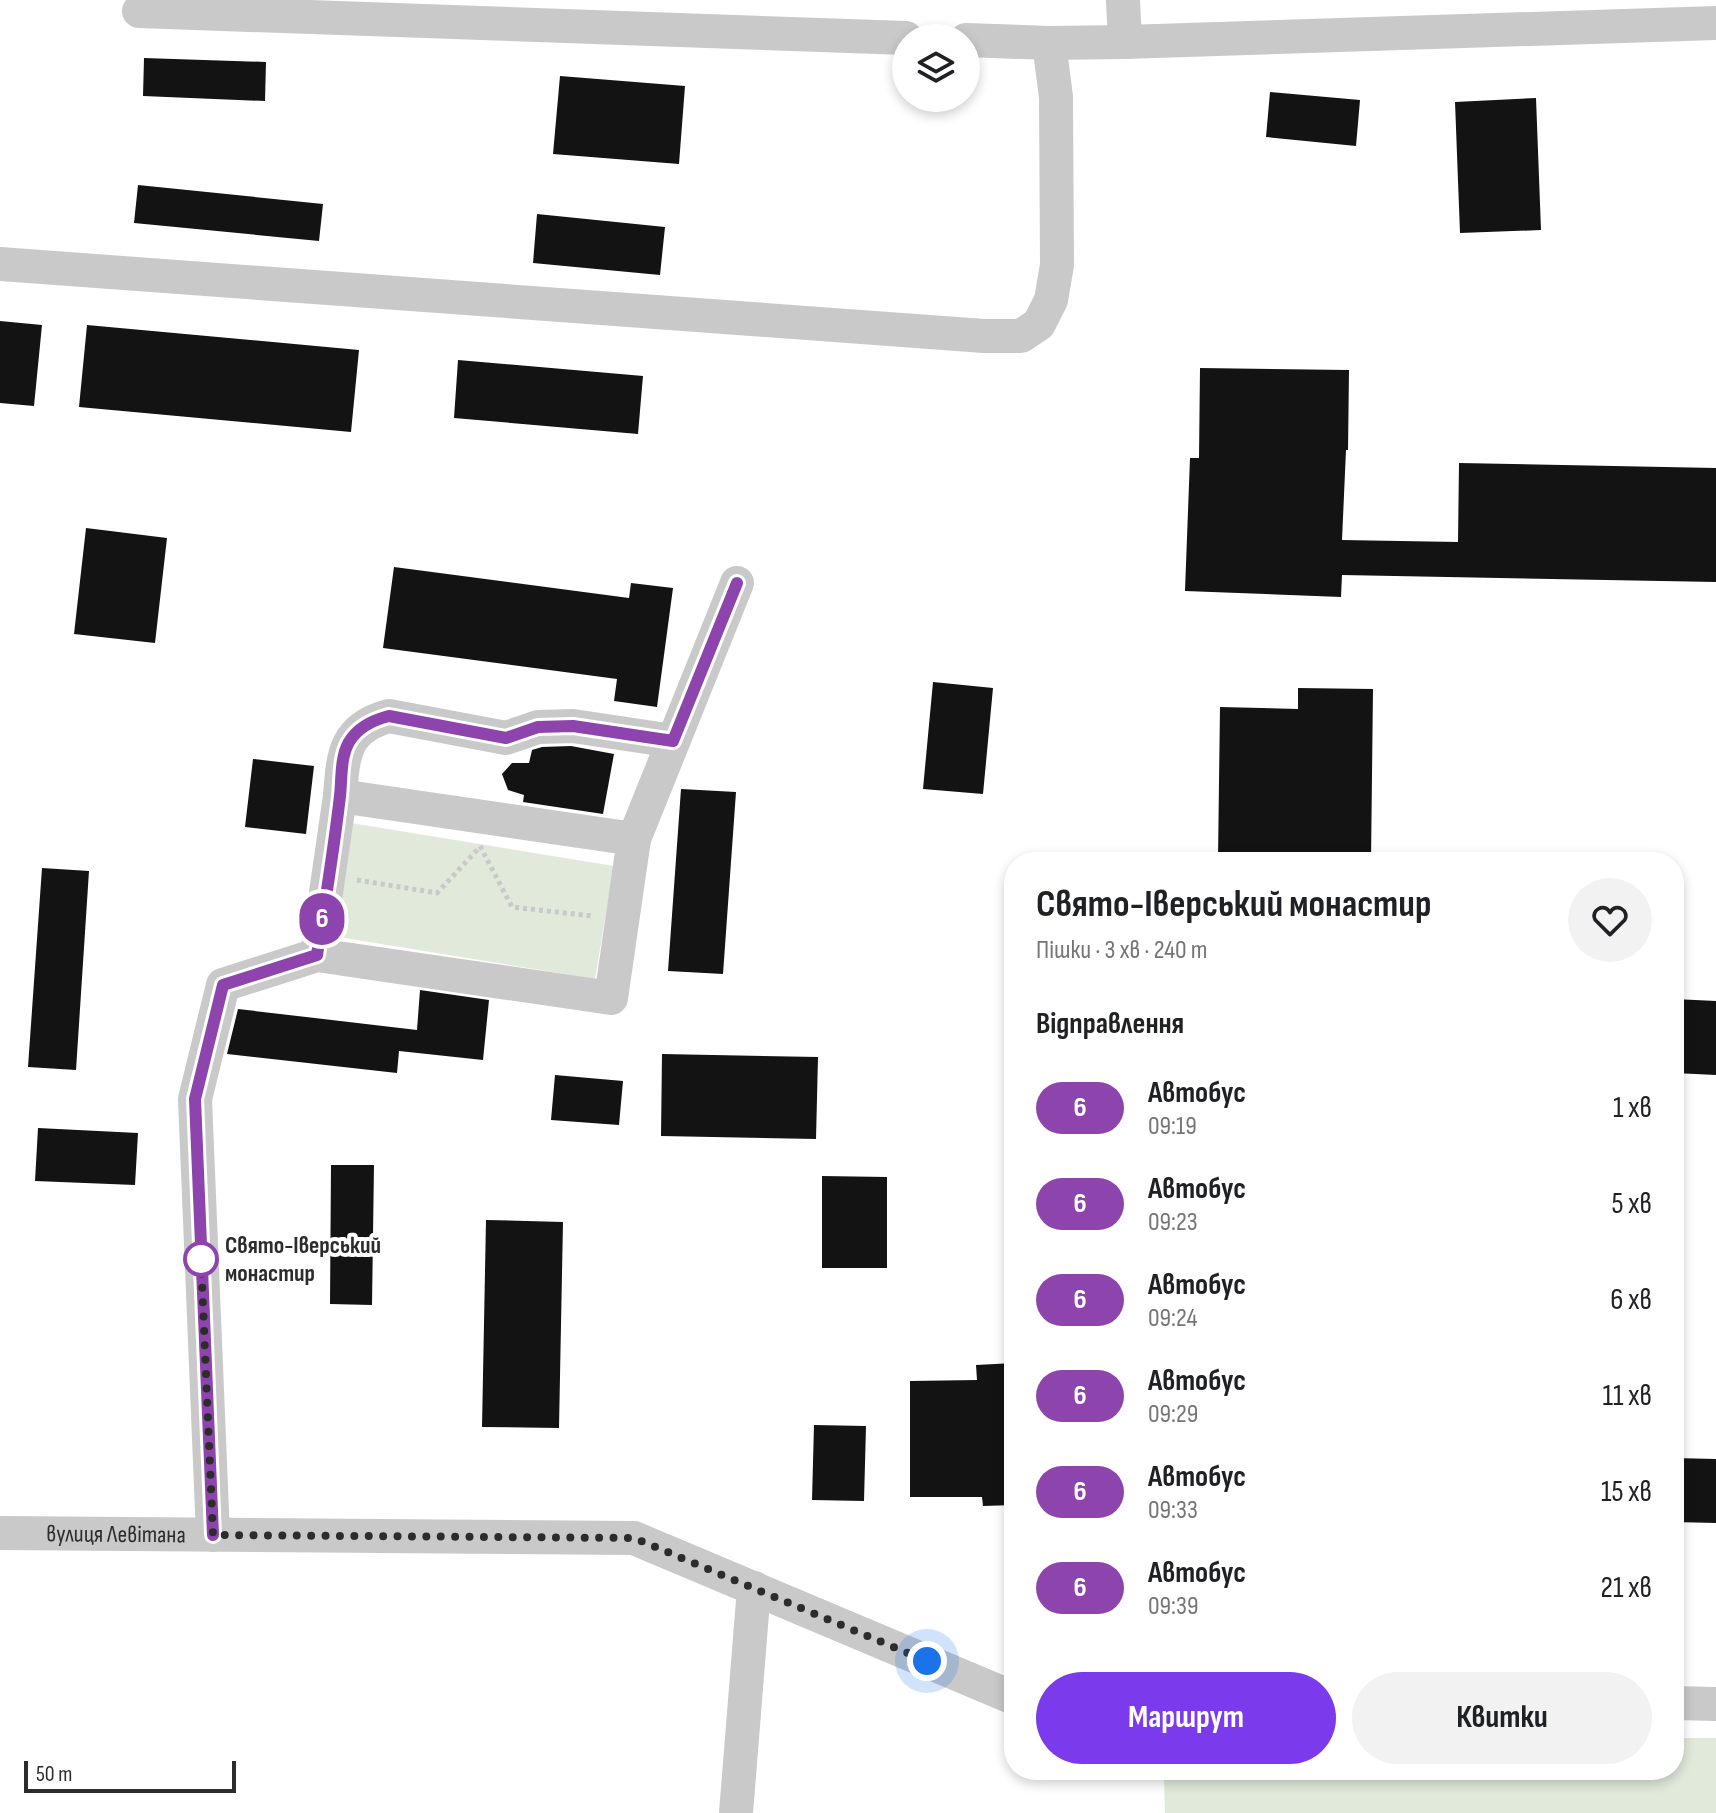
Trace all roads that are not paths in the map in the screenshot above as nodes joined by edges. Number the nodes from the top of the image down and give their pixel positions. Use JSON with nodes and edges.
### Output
{"nodes":[{"id":1,"x":1123,"y":0,"type":"edge"},
{"id":2,"x":139,"y":11,"type":"dead end"},
{"id":3,"x":463,"y":11,"type":"edge"},
{"id":4,"x":1716,"y":23,"type":"edge"},
{"id":5,"x":892,"y":37,"type":"edge"},
{"id":6,"x":980,"y":41,"type":"edge"},
{"id":7,"x":1125,"y":42,"type":"junction"},
{"id":8,"x":1049,"y":43,"type":"junction"},
{"id":9,"x":0,"y":264,"type":"edge"},
{"id":10,"x":737,"y":583,"type":"dead end"},
{"id":11,"x":673,"y":741,"type":"junction"},
{"id":12,"x":340,"y":796,"type":"junction"},
{"id":13,"x":634,"y":839,"type":"junction"},
{"id":14,"x":317,"y":955,"type":"junction"},
{"id":15,"x":0,"y":1533,"type":"edge"},
{"id":16,"x":213,"y":1535,"type":"junction"},
{"id":17,"x":754,"y":1588,"type":"junction"},
{"id":18,"x":1004,"y":1694,"type":"edge"},
{"id":19,"x":1684,"y":1703,"type":"edge"},
{"id":20,"x":1716,"y":1704,"type":"edge"},
{"id":21,"x":736,"y":1813,"type":"edge"}],
"edges":[{"from":1,"to":7,"type":"street"},
{"from":2,"to":3,"type":"street"},
{"from":3,"to":5,"type":"street"},
{"from":4,"to":7,"type":"street"},
{"from":6,"to":8,"type":"street"},
{"from":7,"to":8,"type":"street"},
{"from":8,"to":9,"type":"street"},
{"from":10,"to":11,"type":"street"},
{"from":11,"to":12,"type":"street"},
{"from":11,"to":13,"type":"street"},
{"from":12,"to":13,"type":"street"},
{"from":12,"to":14,"type":"street"},
{"from":13,"to":14,"type":"street"},
{"from":14,"to":16,"type":"street"},
{"from":15,"to":16,"type":"street","name":"вулиця Левітана"},
{"from":16,"to":17,"type":"street","name":"вулиця Левітана"},
{"from":17,"to":18,"type":"street","name":"вулиця Левітана"},
{"from":17,"to":21,"type":"street"},
{"from":19,"to":20,"type":"street"}]}
